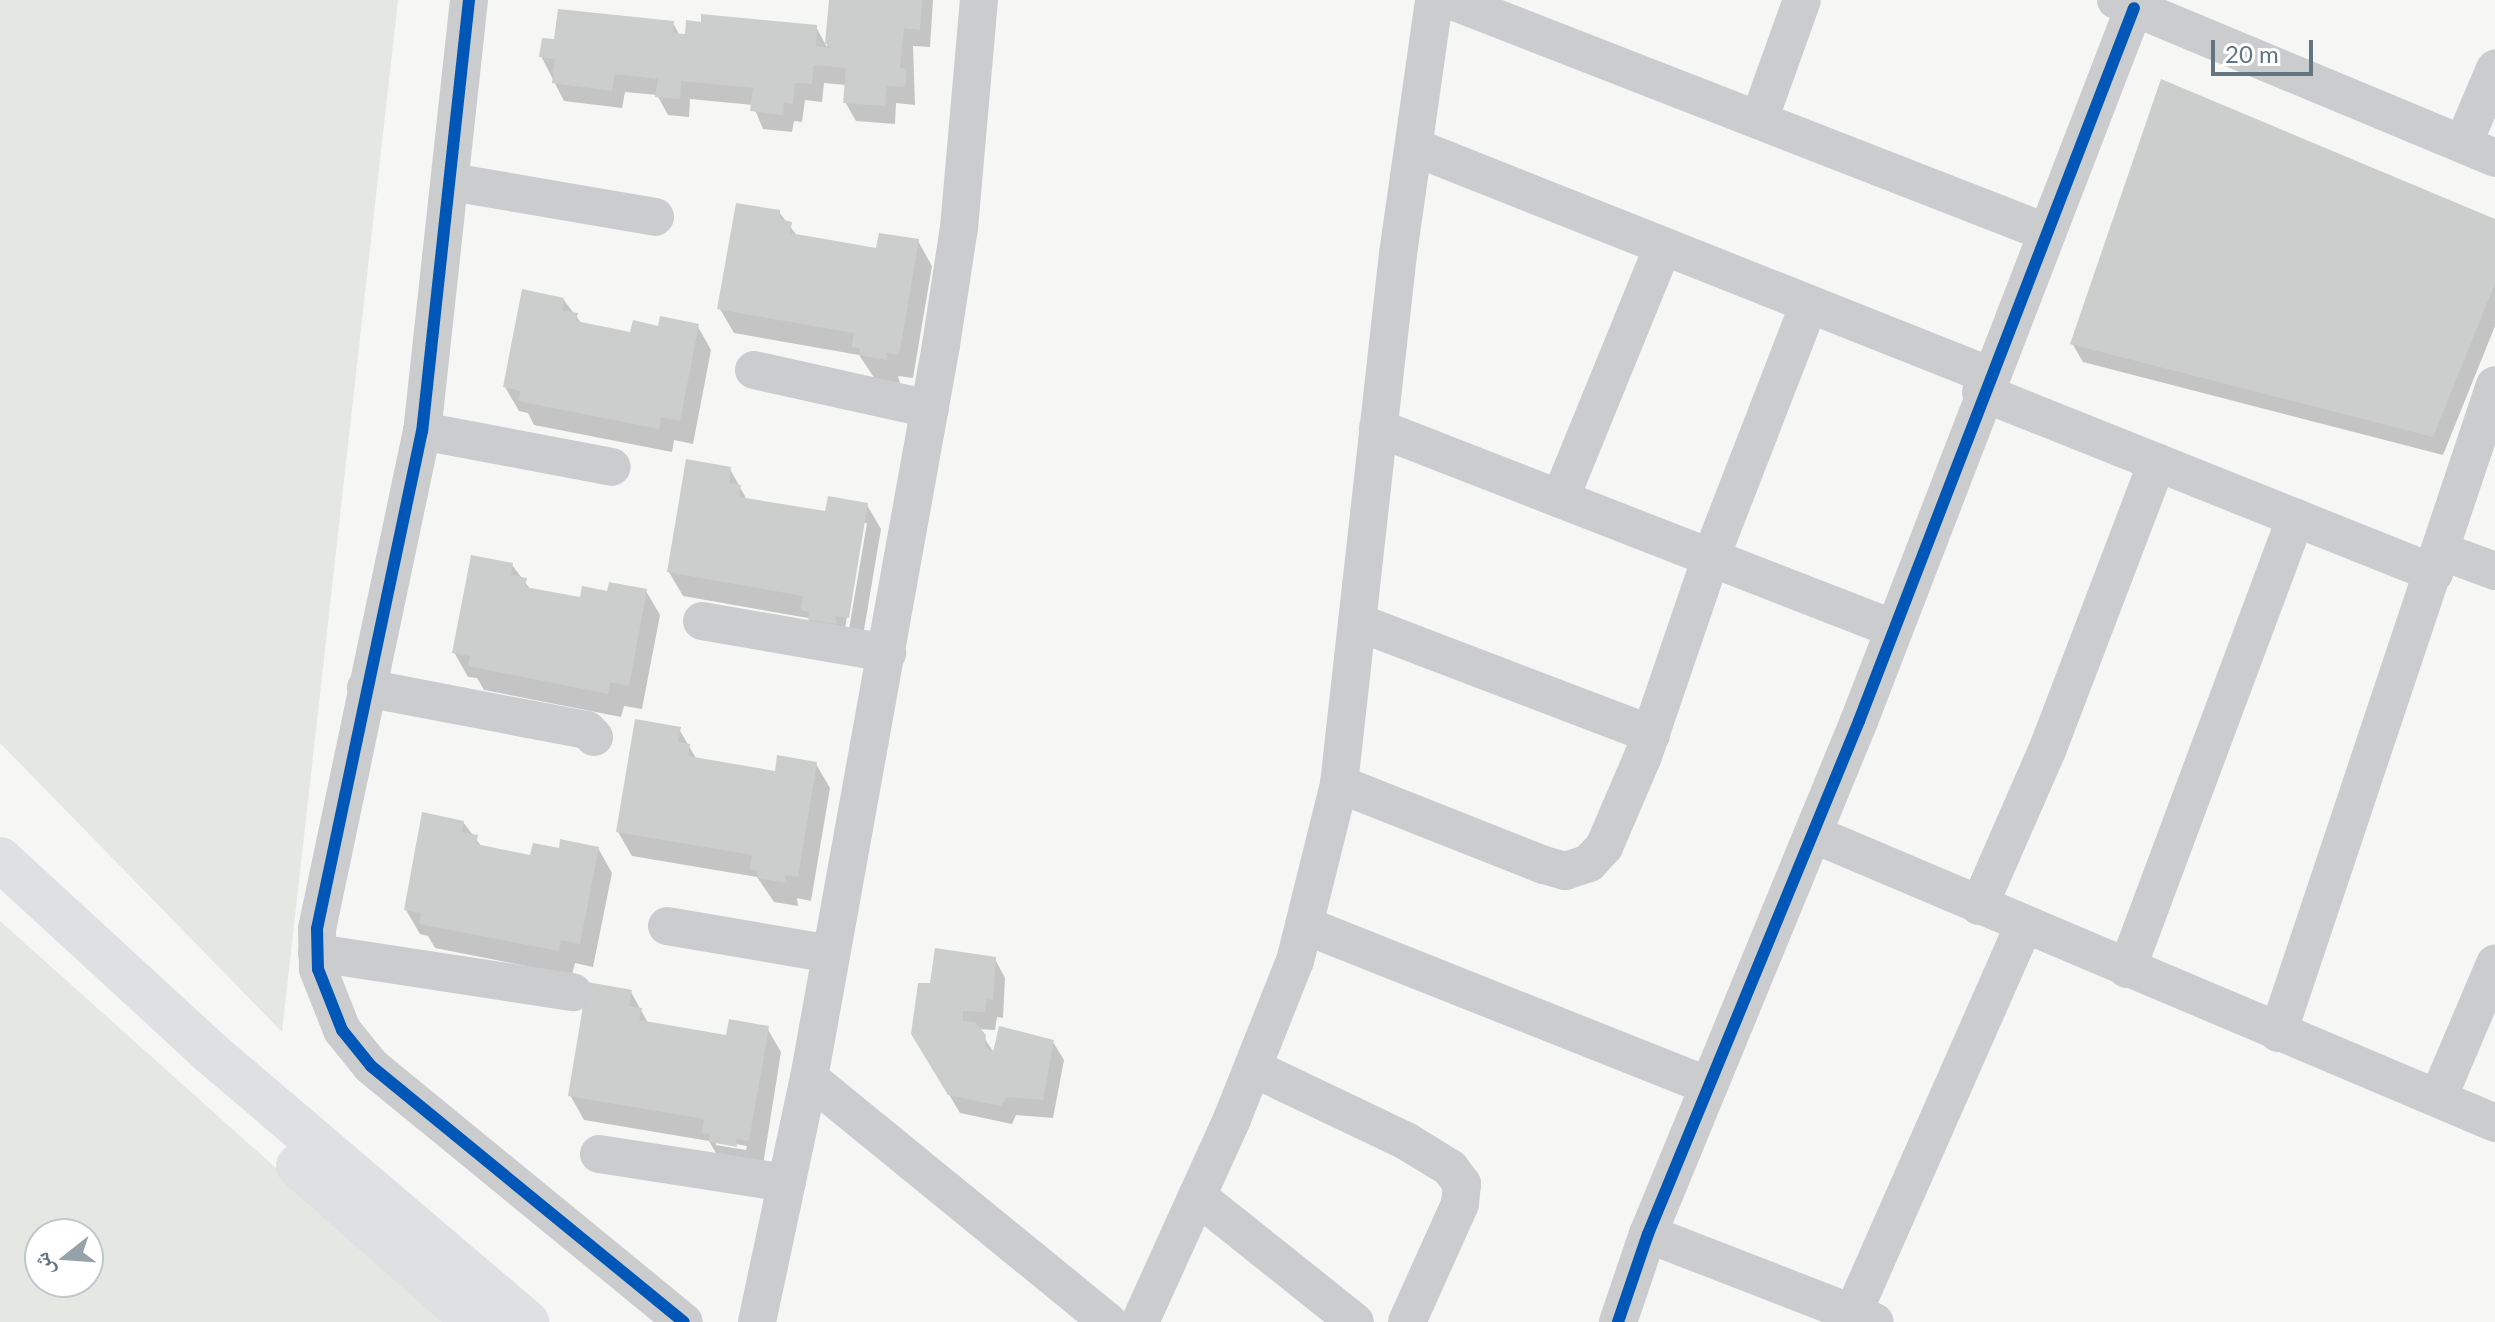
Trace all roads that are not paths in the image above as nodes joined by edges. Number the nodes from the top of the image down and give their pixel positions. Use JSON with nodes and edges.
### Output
{"nodes":[{"id":1,"x":469,"y":0,"type":"edge"},
{"id":2,"x":979,"y":0,"type":"edge"},
{"id":3,"x":1434,"y":0,"type":"edge"},
{"id":4,"x":1450,"y":0,"type":"edge"},
{"id":5,"x":1802,"y":0,"type":"edge"},
{"id":6,"x":2125,"y":4,"type":"edge"},
{"id":7,"x":2495,"y":69,"type":"edge"},
{"id":8,"x":1759,"y":120,"type":"junction"},
{"id":9,"x":1414,"y":147,"type":"junction"},
{"id":10,"x":2479,"y":151,"type":"edge"},
{"id":11,"x":451,"y":182,"type":"junction"},
{"id":12,"x":655,"y":217,"type":"dead end"},
{"id":13,"x":2045,"y":232,"type":"junction"},
{"id":14,"x":1663,"y":246,"type":"junction"},
{"id":15,"x":1808,"y":307,"type":"junction"},
{"id":16,"x":754,"y":370,"type":"dead end"},
{"id":17,"x":1985,"y":384,"type":"junction"},
{"id":18,"x":2495,"y":385,"type":"edge"},
{"id":19,"x":930,"y":409,"type":"junction"},
{"id":20,"x":1378,"y":428,"type":"junction"},
{"id":21,"x":422,"y":431,"type":"junction"},
{"id":22,"x":2157,"y":462,"type":"junction"},
{"id":23,"x":612,"y":467,"type":"dead end"},
{"id":24,"x":1560,"y":499,"type":"junction"},
{"id":25,"x":2296,"y":518,"type":"junction"},
{"id":26,"x":1711,"y":557,"type":"junction"},
{"id":27,"x":2437,"y":562,"type":"junction"},
{"id":28,"x":2495,"y":571,"type":"edge"},
{"id":29,"x":702,"y":621,"type":"dead end"},
{"id":30,"x":1357,"y":622,"type":"junction"},
{"id":31,"x":1894,"y":629,"type":"junction"},
{"id":32,"x":887,"y":653,"type":"junction"},
{"id":33,"x":366,"y":688,"type":"junction"},
{"id":34,"x":1651,"y":734,"type":"junction"},
{"id":35,"x":594,"y":737,"type":"dead end"},
{"id":36,"x":1339,"y":784,"type":"junction"},
{"id":37,"x":1813,"y":834,"type":"junction"},
{"id":38,"x":0,"y":859,"type":"edge"},
{"id":39,"x":0,"y":895,"type":"edge"},
{"id":40,"x":1979,"y":906,"type":"junction"},
{"id":41,"x":1304,"y":925,"type":"junction"},
{"id":42,"x":2024,"y":925,"type":"junction"},
{"id":43,"x":667,"y":926,"type":"dead end"},
{"id":44,"x":317,"y":953,"type":"junction"},
{"id":45,"x":830,"y":954,"type":"junction"},
{"id":46,"x":2495,"y":964,"type":"edge"},
{"id":47,"x":2127,"y":969,"type":"junction"},
{"id":48,"x":573,"y":992,"type":"dead end"},
{"id":49,"x":2278,"y":1033,"type":"junction"},
{"id":50,"x":1253,"y":1068,"type":"junction"},
{"id":51,"x":809,"y":1078,"type":"junction"},
{"id":52,"x":1707,"y":1085,"type":"junction"},
{"id":53,"x":2438,"y":1098,"type":"junction"},
{"id":54,"x":2495,"y":1123,"type":"edge"},
{"id":55,"x":599,"y":1154,"type":"dead end"},
{"id":56,"x":787,"y":1183,"type":"junction"},
{"id":57,"x":1197,"y":1196,"type":"junction"},
{"id":58,"x":1648,"y":1234,"type":"junction"},
{"id":59,"x":1846,"y":1317,"type":"edge"},
{"id":60,"x":475,"y":1322,"type":"edge"},
{"id":61,"x":527,"y":1322,"type":"edge"},
{"id":62,"x":684,"y":1322,"type":"edge"},
{"id":63,"x":757,"y":1322,"type":"edge"},
{"id":64,"x":1108,"y":1322,"type":"edge"},
{"id":65,"x":1140,"y":1322,"type":"edge"},
{"id":66,"x":1355,"y":1322,"type":"edge"},
{"id":67,"x":1407,"y":1322,"type":"edge"},
{"id":68,"x":1618,"y":1322,"type":"edge"}],
"edges":[{"from":1,"to":11,"type":"street"},
{"from":2,"to":19,"type":"street"},
{"from":3,"to":9,"type":"street"},
{"from":4,"to":8,"type":"street"},
{"from":5,"to":8,"type":"street"},
{"from":6,"to":10,"type":"street"},
{"from":6,"to":13,"type":"street"},
{"from":7,"to":10,"type":"street"},
{"from":8,"to":13,"type":"street"},
{"from":9,"to":14,"type":"street"},
{"from":9,"to":20,"type":"street"},
{"from":11,"to":12,"type":"street"},
{"from":11,"to":21,"type":"street"},
{"from":13,"to":17,"type":"street"},
{"from":14,"to":15,"type":"street"},
{"from":14,"to":24,"type":"street"},
{"from":15,"to":17,"type":"street"},
{"from":15,"to":26,"type":"street"},
{"from":16,"to":19,"type":"street"},
{"from":17,"to":22,"type":"street"},
{"from":17,"to":31,"type":"street"},
{"from":18,"to":27,"type":"street"},
{"from":19,"to":32,"type":"street"},
{"from":20,"to":24,"type":"street"},
{"from":20,"to":30,"type":"street"},
{"from":21,"to":23,"type":"street"},
{"from":21,"to":33,"type":"street"},
{"from":22,"to":25,"type":"street"},
{"from":22,"to":40,"type":"street"},
{"from":24,"to":26,"type":"street"},
{"from":25,"to":27,"type":"street"},
{"from":25,"to":47,"type":"street"},
{"from":26,"to":31,"type":"street"},
{"from":26,"to":34,"type":"street"},
{"from":27,"to":28,"type":"street"},
{"from":27,"to":49,"type":"street"},
{"from":29,"to":32,"type":"street"},
{"from":30,"to":34,"type":"street"},
{"from":30,"to":36,"type":"street"},
{"from":31,"to":37,"type":"street"},
{"from":32,"to":45,"type":"street"},
{"from":33,"to":35,"type":"street"},
{"from":33,"to":44,"type":"street"},
{"from":34,"to":36,"type":"street"},
{"from":36,"to":41,"type":"street"},
{"from":37,"to":40,"type":"street"},
{"from":37,"to":52,"type":"street"},
{"from":38,"to":61,"type":"main road"},
{"from":39,"to":60,"type":"main road"},
{"from":40,"to":42,"type":"street"},
{"from":41,"to":50,"type":"street"},
{"from":41,"to":52,"type":"street"},
{"from":42,"to":47,"type":"street"},
{"from":42,"to":59,"type":"street"},
{"from":43,"to":45,"type":"street"},
{"from":44,"to":48,"type":"street"},
{"from":44,"to":62,"type":"street"},
{"from":45,"to":51,"type":"street"},
{"from":46,"to":53,"type":"street"},
{"from":47,"to":49,"type":"street"},
{"from":49,"to":53,"type":"street"},
{"from":50,"to":57,"type":"street"},
{"from":50,"to":67,"type":"street"},
{"from":51,"to":56,"type":"street"},
{"from":51,"to":64,"type":"street"},
{"from":52,"to":58,"type":"street"},
{"from":53,"to":54,"type":"street"},
{"from":55,"to":56,"type":"street"},
{"from":56,"to":63,"type":"street"},
{"from":57,"to":65,"type":"street"},
{"from":57,"to":66,"type":"street"},
{"from":58,"to":59,"type":"street"},
{"from":58,"to":68,"type":"street"}]}
